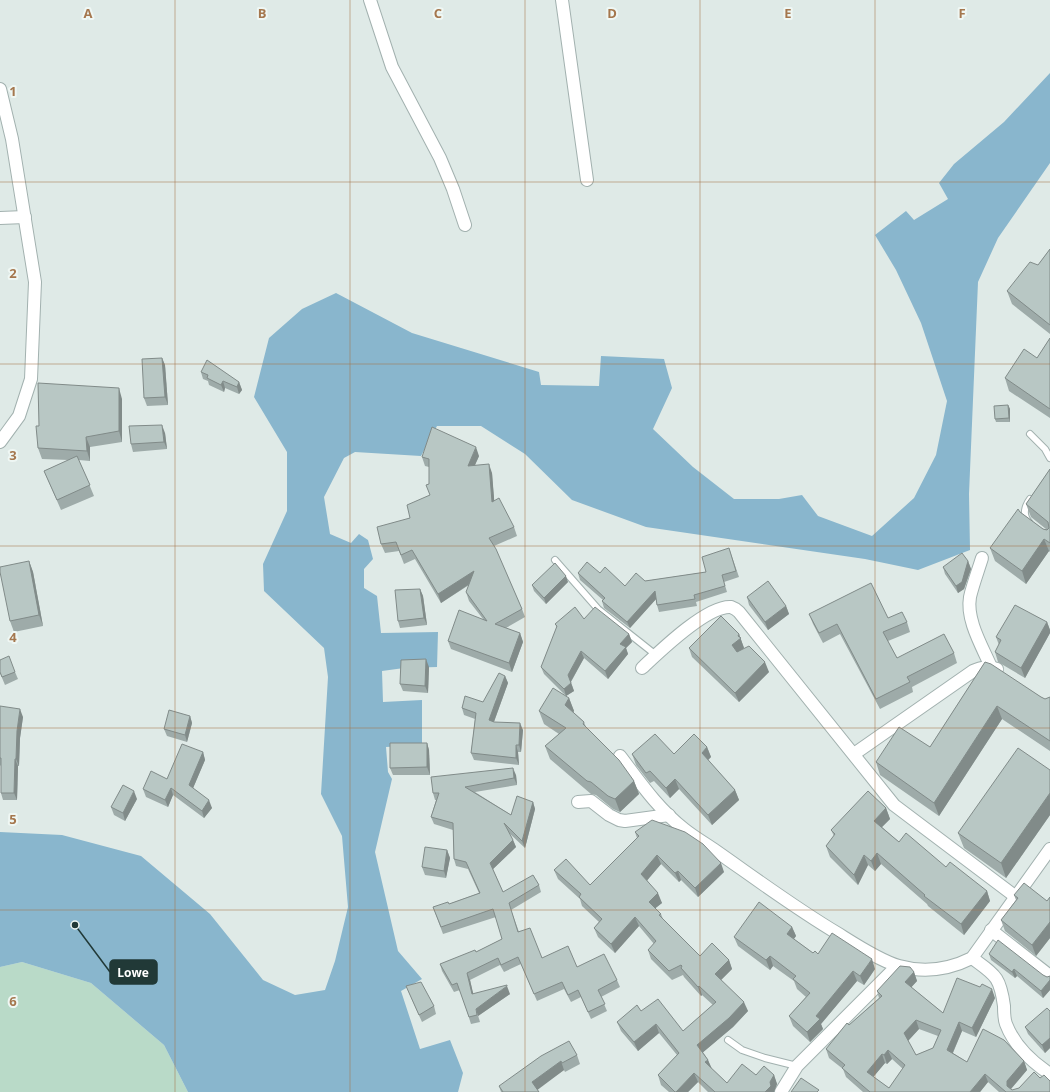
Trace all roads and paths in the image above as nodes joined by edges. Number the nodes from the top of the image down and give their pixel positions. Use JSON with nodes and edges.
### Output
{"nodes":[{"id":1,"x":370,"y":0,"type":"edge"},
{"id":2,"x":562,"y":0,"type":"edge"},
{"id":3,"x":0,"y":89,"type":"edge"},
{"id":4,"x":587,"y":180,"type":"dead end"},
{"id":5,"x":25,"y":217,"type":"junction"},
{"id":6,"x":0,"y":218,"type":"edge"},
{"id":7,"x":465,"y":225,"type":"dead end"},
{"id":8,"x":1030,"y":434,"type":"dead end"},
{"id":9,"x":0,"y":442,"type":"edge"},
{"id":10,"x":1050,"y":458,"type":"edge"},
{"id":11,"x":1033,"y":495,"type":"edge"},
{"id":12,"x":1033,"y":525,"type":"edge"},
{"id":13,"x":982,"y":558,"type":"dead end"},
{"id":14,"x":555,"y":560,"type":"dead end"},
{"id":15,"x":656,"y":655,"type":"junction"},
{"id":16,"x":991,"y":667,"type":"junction"},
{"id":17,"x":642,"y":668,"type":"dead end"},
{"id":18,"x":1007,"y":675,"type":"edge"},
{"id":19,"x":854,"y":754,"type":"junction"},
{"id":20,"x":620,"y":756,"type":"dead end"},
{"id":21,"x":578,"y":802,"type":"dead end"},
{"id":22,"x":668,"y":815,"type":"junction"},
{"id":23,"x":1050,"y":849,"type":"edge"},
{"id":24,"x":1016,"y":897,"type":"junction"},
{"id":25,"x":991,"y":930,"type":"junction"},
{"id":26,"x":972,"y":958,"type":"junction"},
{"id":27,"x":897,"y":966,"type":"junction"},
{"id":28,"x":1050,"y":976,"type":"edge"},
{"id":29,"x":728,"y":1040,"type":"dead end"},
{"id":30,"x":797,"y":1066,"type":"junction"},
{"id":31,"x":1045,"y":1071,"type":"edge"},
{"id":32,"x":1031,"y":1077,"type":"edge"},
{"id":33,"x":781,"y":1092,"type":"edge"}],
"edges":[{"from":1,"to":7,"type":"street"},
{"from":2,"to":4,"type":"street"},
{"from":3,"to":5,"type":"street"},
{"from":5,"to":6,"type":"street"},
{"from":5,"to":9,"type":"street"},
{"from":8,"to":10,"type":"lane"},
{"from":11,"to":12,"type":"lane"},
{"from":13,"to":16,"type":"street"},
{"from":14,"to":15,"type":"lane"},
{"from":15,"to":17,"type":"street"},
{"from":15,"to":19,"type":"street"},
{"from":16,"to":18,"type":"street"},
{"from":16,"to":19,"type":"street"},
{"from":19,"to":24,"type":"street"},
{"from":20,"to":22,"type":"street"},
{"from":21,"to":22,"type":"street"},
{"from":22,"to":27,"type":"street"},
{"from":23,"to":24,"type":"street"},
{"from":24,"to":25,"type":"street"},
{"from":25,"to":26,"type":"street"},
{"from":25,"to":28,"type":"street"},
{"from":26,"to":27,"type":"street"},
{"from":26,"to":31,"type":"street"},
{"from":27,"to":30,"type":"street"},
{"from":29,"to":30,"type":"lane"},
{"from":30,"to":33,"type":"street"},
{"from":31,"to":32,"type":"street"}]}
